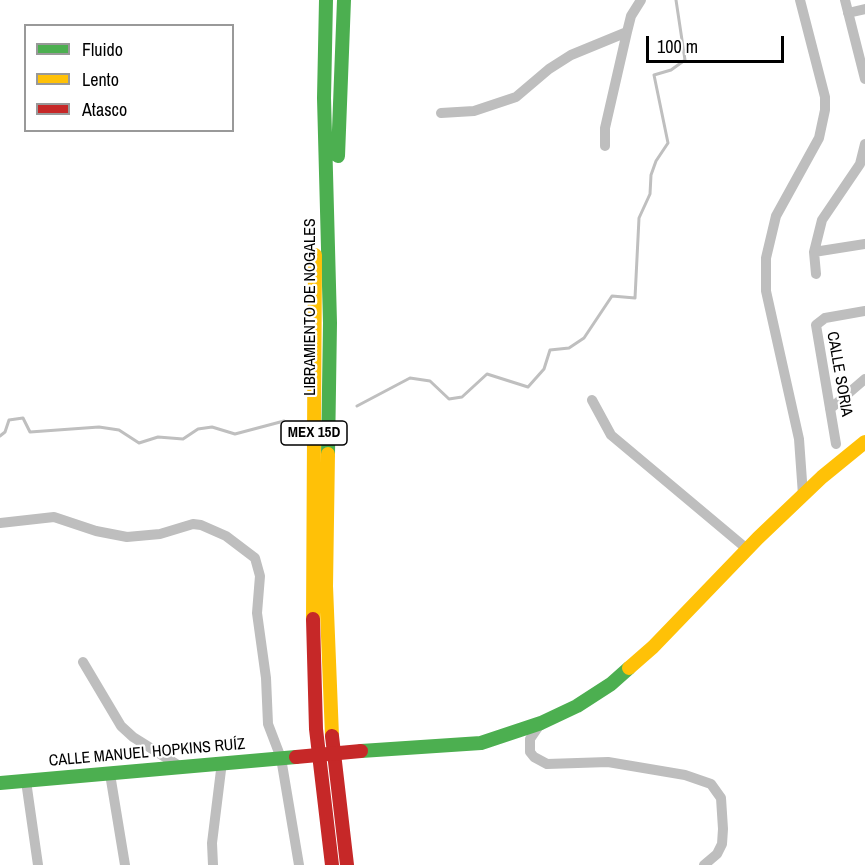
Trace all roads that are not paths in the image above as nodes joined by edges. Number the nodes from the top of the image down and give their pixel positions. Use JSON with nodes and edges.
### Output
{"nodes":[{"id":1,"x":320,"y":0,"type":"edge"},
{"id":2,"x":326,"y":0,"type":"edge"},
{"id":3,"x":335,"y":0,"type":"edge"},
{"id":4,"x":344,"y":0,"type":"edge"},
{"id":5,"x":641,"y":0,"type":"edge"},
{"id":6,"x":800,"y":0,"type":"edge"},
{"id":7,"x":844,"y":0,"type":"edge"},
{"id":8,"x":865,"y":9,"type":"edge"},
{"id":9,"x":848,"y":13,"type":"junction"},
{"id":10,"x":627,"y":32,"type":"junction"},
{"id":11,"x":865,"y":79,"type":"edge"},
{"id":12,"x":441,"y":113,"type":"dead end"},
{"id":13,"x":865,"y":144,"type":"edge"},
{"id":14,"x":605,"y":146,"type":"dead end"},
{"id":15,"x":862,"y":163,"type":"edge"},
{"id":16,"x":865,"y":244,"type":"edge"},
{"id":17,"x":814,"y":252,"type":"junction"},
{"id":18,"x":816,"y":274,"type":"dead end"},
{"id":19,"x":865,"y":312,"type":"edge"},
{"id":20,"x":330,"y":323,"type":"junction"},
{"id":21,"x":865,"y":379,"type":"edge"},
{"id":22,"x":592,"y":400,"type":"dead end"},
{"id":23,"x":830,"y":409,"type":"junction"},
{"id":24,"x":865,"y":442,"type":"edge"},
{"id":25,"x":836,"y":444,"type":"dead end"},
{"id":26,"x":803,"y":495,"type":"junction"},
{"id":27,"x":0,"y":523,"type":"edge"},
{"id":28,"x":747,"y":549,"type":"junction"},
{"id":29,"x":83,"y":662,"type":"dead end"},
{"id":30,"x":541,"y":723,"type":"junction"},
{"id":31,"x":281,"y":758,"type":"junction"},
{"id":32,"x":222,"y":762,"type":"junction"},
{"id":33,"x":181,"y":767,"type":"junction"},
{"id":34,"x":110,"y":774,"type":"junction"},
{"id":35,"x":26,"y":781,"type":"junction"},
{"id":36,"x":0,"y":783,"type":"edge"},
{"id":37,"x":38,"y":865,"type":"edge"},
{"id":38,"x":125,"y":865,"type":"edge"},
{"id":39,"x":213,"y":865,"type":"edge"},
{"id":40,"x":299,"y":865,"type":"edge"},
{"id":41,"x":332,"y":865,"type":"edge"},
{"id":42,"x":346,"y":865,"type":"edge"},
{"id":43,"x":704,"y":865,"type":"edge"}],
"edges":[{"from":1,"to":41,"type":"main road","name":"LIBRAMIENTO DE NOGALES","number":"MEX 15D"},
{"from":2,"to":20,"type":"main road","name":"LIBRAMIENTO DE NOGALES","number":"MEX 15D"},
{"from":3,"to":20,"type":"main road","number":"MEX 15D"},
{"from":4,"to":20,"type":"main road","number":"MEX 15D"},
{"from":5,"to":10,"type":"street"},
{"from":6,"to":26,"type":"street"},
{"from":7,"to":9,"type":"street"},
{"from":8,"to":9,"type":"street"},
{"from":9,"to":11,"type":"street"},
{"from":10,"to":12,"type":"street"},
{"from":10,"to":14,"type":"street"},
{"from":13,"to":15,"type":"street"},
{"from":15,"to":17,"type":"street"},
{"from":16,"to":17,"type":"street"},
{"from":17,"to":18,"type":"street"},
{"from":19,"to":23,"type":"street","name":"CALLE SORIA"},
{"from":20,"to":42,"type":"main road","name":"LIBRAMIENTO DE NOGALES","number":"MEX 15D"},
{"from":21,"to":23,"type":"street"},
{"from":22,"to":28,"type":"street"},
{"from":23,"to":25,"type":"street","name":"CALLE SORIA"},
{"from":24,"to":26,"type":"main road","name":"CALLE MANUEL HOPKINS RUÍZ"},
{"from":26,"to":28,"type":"main road","name":"CALLE MANUEL HOPKINS RUÍZ"},
{"from":27,"to":31,"type":"street"},
{"from":28,"to":30,"type":"main road","name":"CALLE MANUEL HOPKINS RUÍZ"},
{"from":29,"to":33,"type":"street"},
{"from":30,"to":31,"type":"main road","name":"CALLE MANUEL HOPKINS RUÍZ","bridge":true},
{"from":30,"to":43,"type":"street"},
{"from":31,"to":32,"type":"main road","name":"CALLE MANUEL HOPKINS RUÍZ"},
{"from":31,"to":40,"type":"street"},
{"from":32,"to":33,"type":"main road","name":"CALLE MANUEL HOPKINS RUÍZ"},
{"from":32,"to":39,"type":"street"},
{"from":33,"to":34,"type":"main road","name":"CALLE MANUEL HOPKINS RUÍZ"},
{"from":34,"to":35,"type":"main road","name":"CALLE MANUEL HOPKINS RUÍZ"},
{"from":34,"to":38,"type":"street"},
{"from":35,"to":36,"type":"main road","name":"CALLE MANUEL HOPKINS RUÍZ"},
{"from":35,"to":37,"type":"street"}]}
